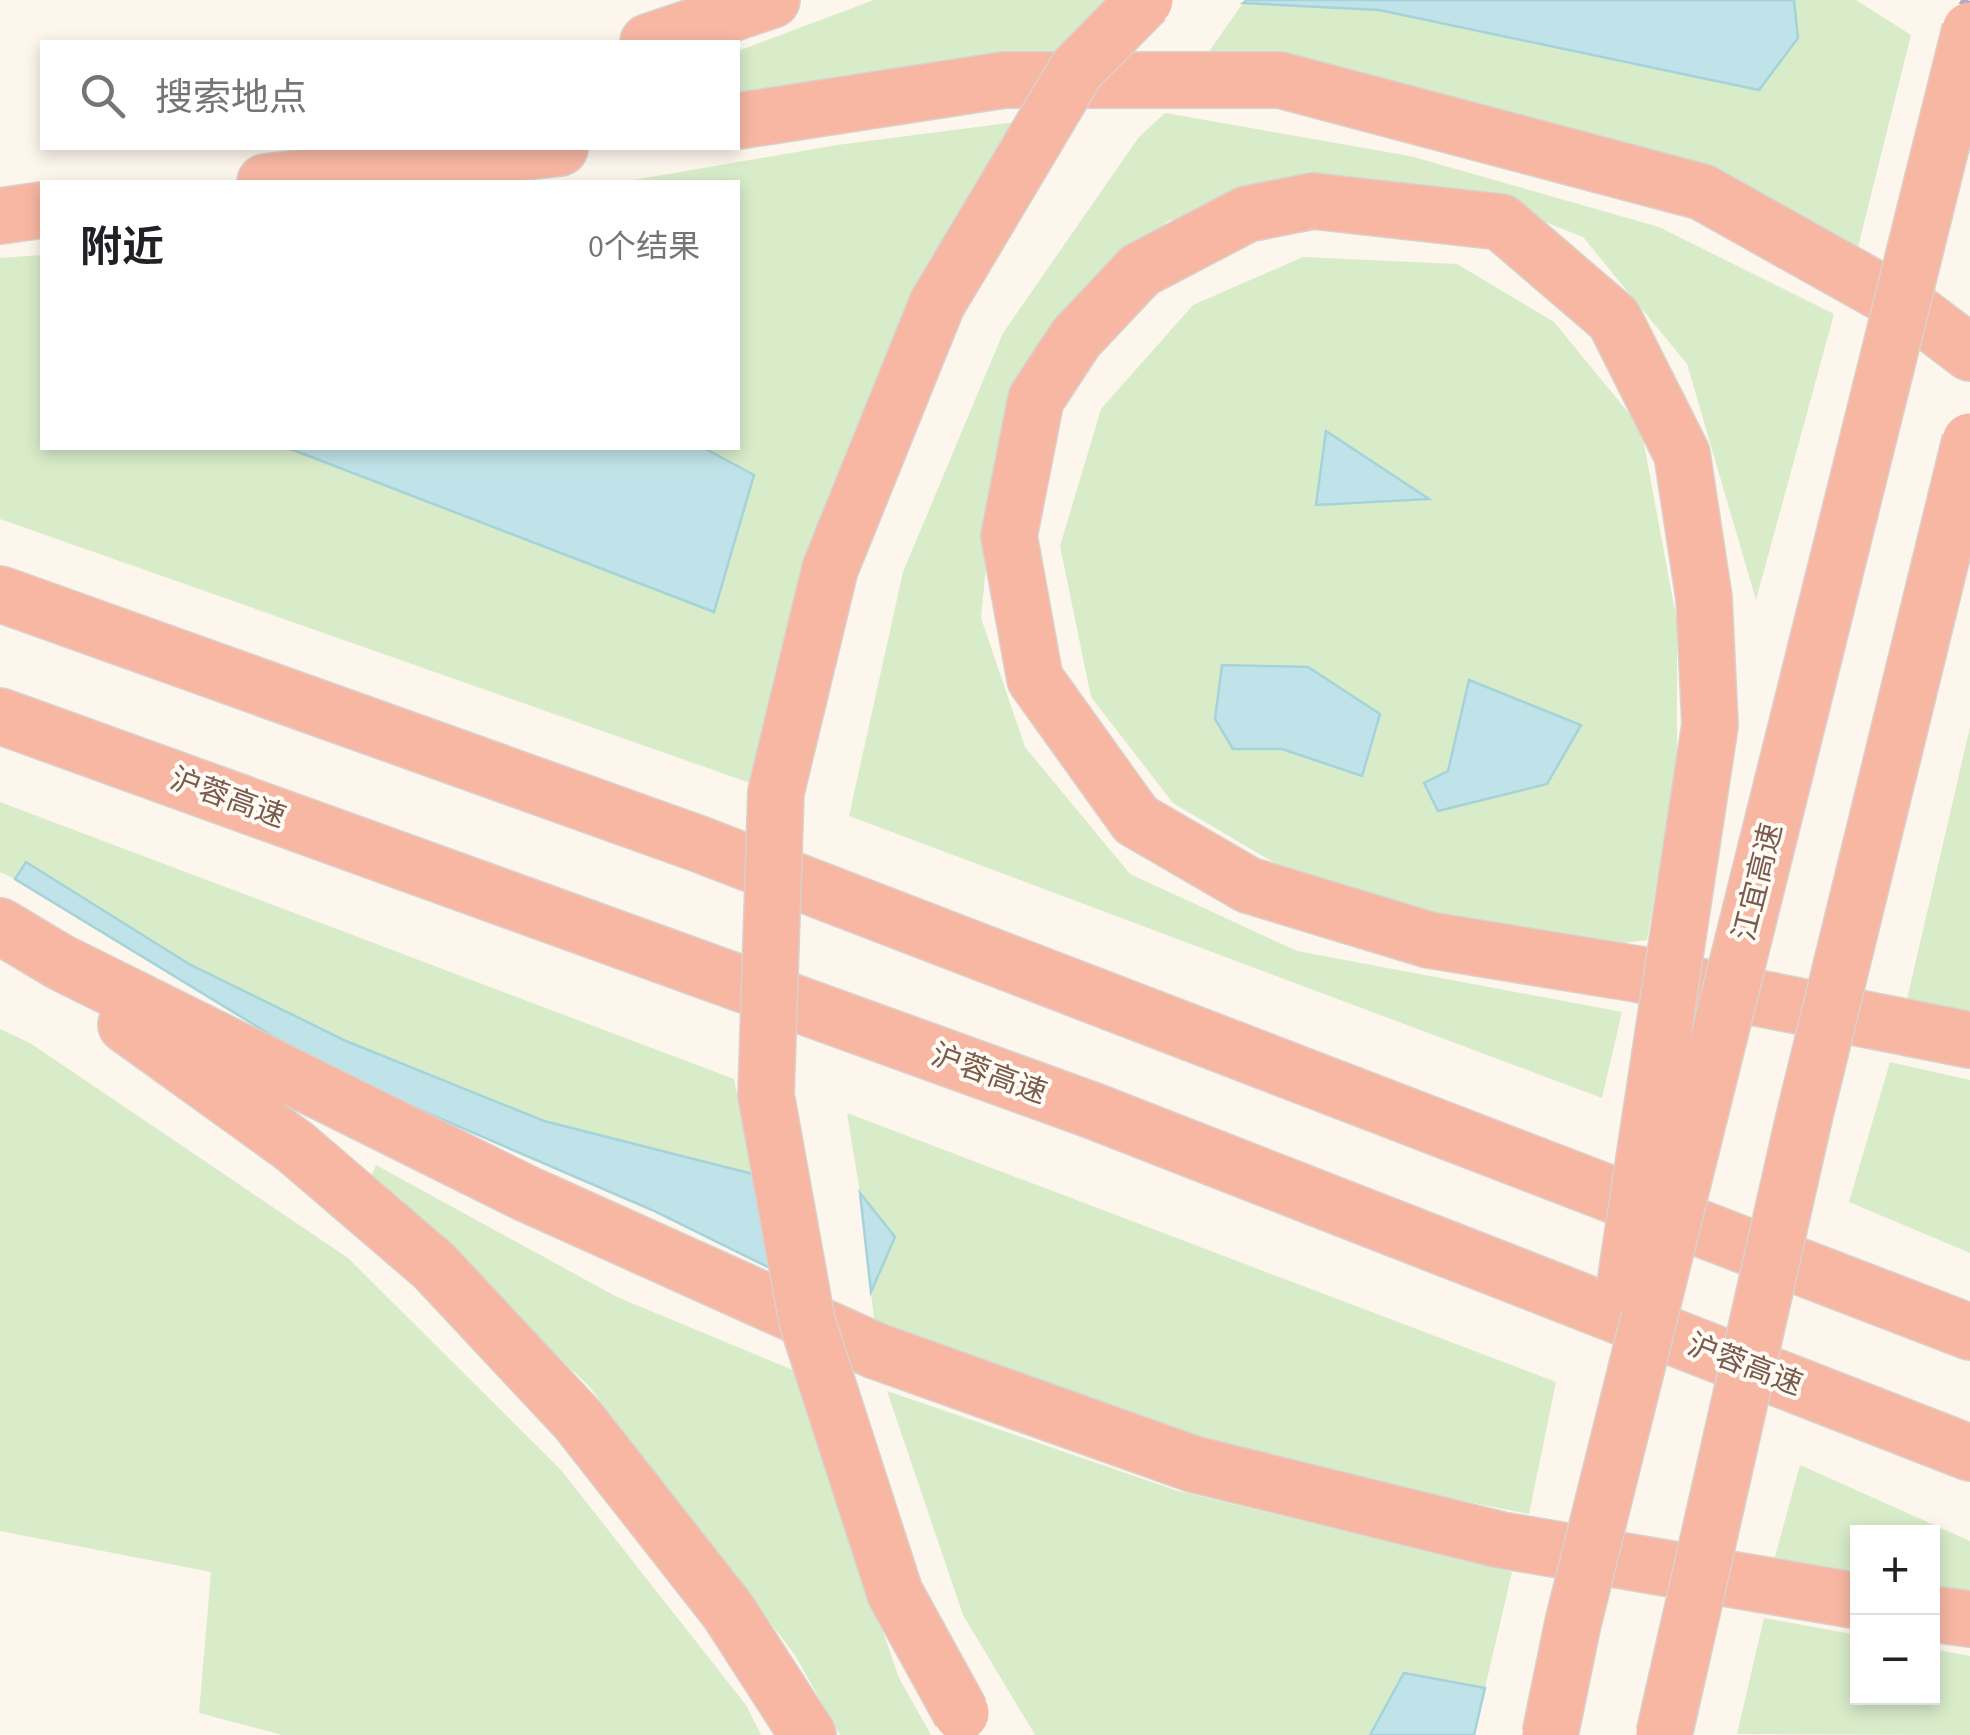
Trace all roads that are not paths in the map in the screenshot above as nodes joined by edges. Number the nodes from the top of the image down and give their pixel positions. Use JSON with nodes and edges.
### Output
{"nodes":[{"id":1,"x":772,"y":0,"type":"edge"},
{"id":2,"x":1146,"y":0,"type":"edge"},
{"id":3,"x":1970,"y":30,"type":"edge"},
{"id":4,"x":654,"y":40,"type":"edge"},
{"id":5,"x":740,"y":121,"type":"edge"},
{"id":6,"x":294,"y":150,"type":"edge"},
{"id":7,"x":543,"y":150,"type":"edge"},
{"id":8,"x":254,"y":180,"type":"edge"},
{"id":9,"x":282,"y":180,"type":"edge"},
{"id":10,"x":40,"y":210,"type":"edge"},
{"id":11,"x":0,"y":216,"type":"edge"},
{"id":12,"x":1970,"y":353,"type":"edge"},
{"id":13,"x":1970,"y":440,"type":"edge"},
{"id":14,"x":0,"y":594,"type":"edge"},
{"id":15,"x":0,"y":716,"type":"edge"},
{"id":16,"x":0,"y":926,"type":"edge"},
{"id":17,"x":60,"y":962,"type":"junction"},
{"id":18,"x":1970,"y":1040,"type":"edge"},
{"id":19,"x":1804,"y":1118,"type":"junction"},
{"id":20,"x":1970,"y":1332,"type":"edge"},
{"id":21,"x":1970,"y":1453,"type":"edge"},
{"id":22,"x":1850,"y":1601,"type":"edge"},
{"id":23,"x":1938,"y":1615,"type":"edge"},
{"id":24,"x":1970,"y":1620,"type":"edge"},
{"id":25,"x":1573,"y":1622,"type":"junction"},
{"id":26,"x":968,"y":1724,"type":"edge"},
{"id":27,"x":808,"y":1735,"type":"edge"},
{"id":28,"x":1550,"y":1735,"type":"edge"},
{"id":29,"x":1664,"y":1735,"type":"edge"},
{"id":30,"x":1703,"y":1735,"type":"edge"}],
"edges":[{"from":1,"to":4,"type":"highway"},
{"from":2,"to":26,"type":"highway","bridge":true},
{"from":3,"to":25,"type":"highway","name":"江宜高速","bridge":true},
{"from":5,"to":12,"type":"highway"},
{"from":6,"to":8,"type":"highway"},
{"from":7,"to":9,"type":"highway"},
{"from":10,"to":11,"type":"highway"},
{"from":13,"to":19,"type":"highway","bridge":true},
{"from":14,"to":20,"type":"highway"},
{"from":15,"to":21,"type":"highway","name":"沪蓉高速"},
{"from":16,"to":17,"type":"highway"},
{"from":17,"to":22,"type":"highway"},
{"from":17,"to":27,"type":"highway"},
{"from":18,"to":25,"type":"highway","bridge":true},
{"from":19,"to":29,"type":"highway","bridge":true},
{"from":19,"to":30,"type":"highway","bridge":true},
{"from":23,"to":24,"type":"highway"},
{"from":25,"to":28,"type":"highway","name":"江宜高速","bridge":true}]}
